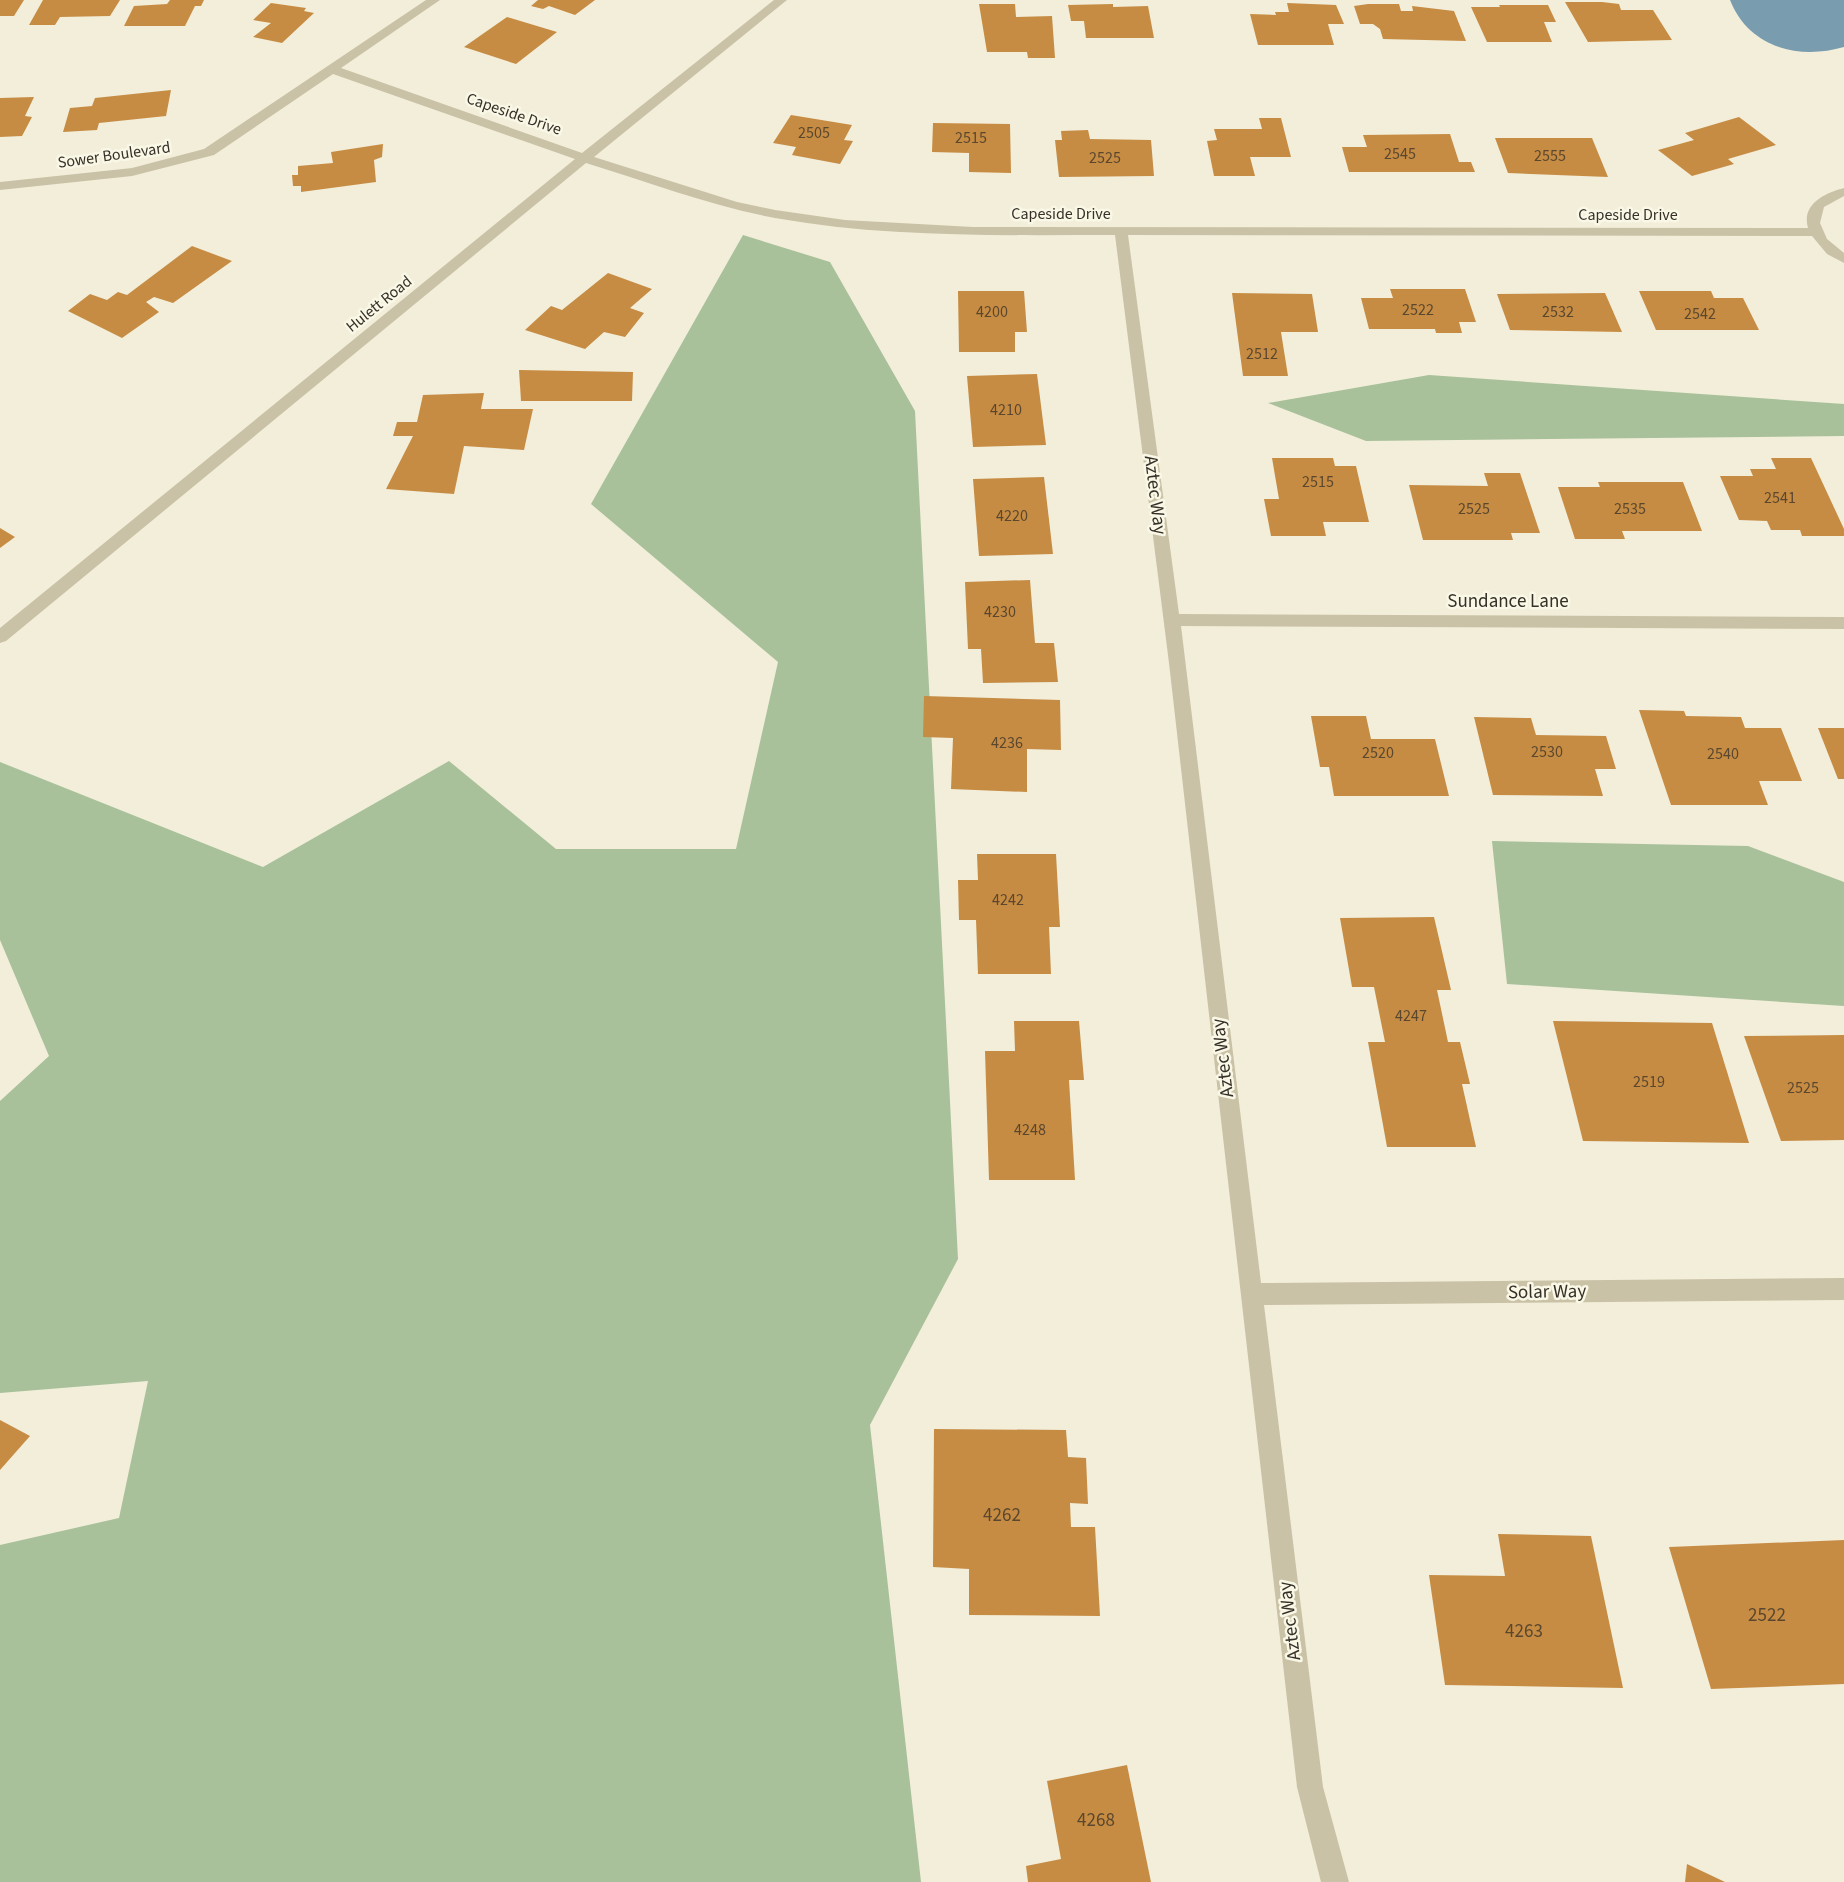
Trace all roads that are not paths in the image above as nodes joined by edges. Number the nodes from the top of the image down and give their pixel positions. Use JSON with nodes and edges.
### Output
{"nodes":[{"id":1,"x":433,"y":0,"type":"edge"},
{"id":2,"x":782,"y":0,"type":"edge"},
{"id":3,"x":331,"y":69,"type":"junction"},
{"id":4,"x":585,"y":158,"type":"junction"},
{"id":5,"x":0,"y":186,"type":"edge"},
{"id":6,"x":1844,"y":192,"type":"edge"},
{"id":7,"x":1121,"y":232,"type":"junction"},
{"id":8,"x":1815,"y":232,"type":"junction"},
{"id":9,"x":1844,"y":259,"type":"edge"},
{"id":10,"x":1171,"y":620,"type":"junction"},
{"id":11,"x":1844,"y":623,"type":"edge"},
{"id":12,"x":0,"y":637,"type":"edge"},
{"id":13,"x":1844,"y":1289,"type":"edge"},
{"id":14,"x":1251,"y":1294,"type":"junction"},
{"id":15,"x":1335,"y":1882,"type":"edge"}],
"edges":[{"from":1,"to":3,"type":"street","name":"Sower Boulevard"},
{"from":2,"to":4,"type":"street","name":"Hulett Road"},
{"from":3,"to":4,"type":"street","name":"Capeside Drive"},
{"from":3,"to":5,"type":"street","name":"Sower Boulevard"},
{"from":4,"to":7,"type":"street","name":"Capeside Drive"},
{"from":4,"to":12,"type":"street","name":"Hulett Road"},
{"from":6,"to":8,"type":"street"},
{"from":7,"to":8,"type":"street","name":"Capeside Drive"},
{"from":7,"to":10,"type":"street","name":"Aztec Way"},
{"from":8,"to":9,"type":"street"},
{"from":10,"to":11,"type":"street","name":"Sundance Lane"},
{"from":10,"to":14,"type":"street","name":"Aztec Way"},
{"from":13,"to":14,"type":"street","name":"Solar Way"},
{"from":14,"to":15,"type":"street","name":"Aztec Way"}]}
